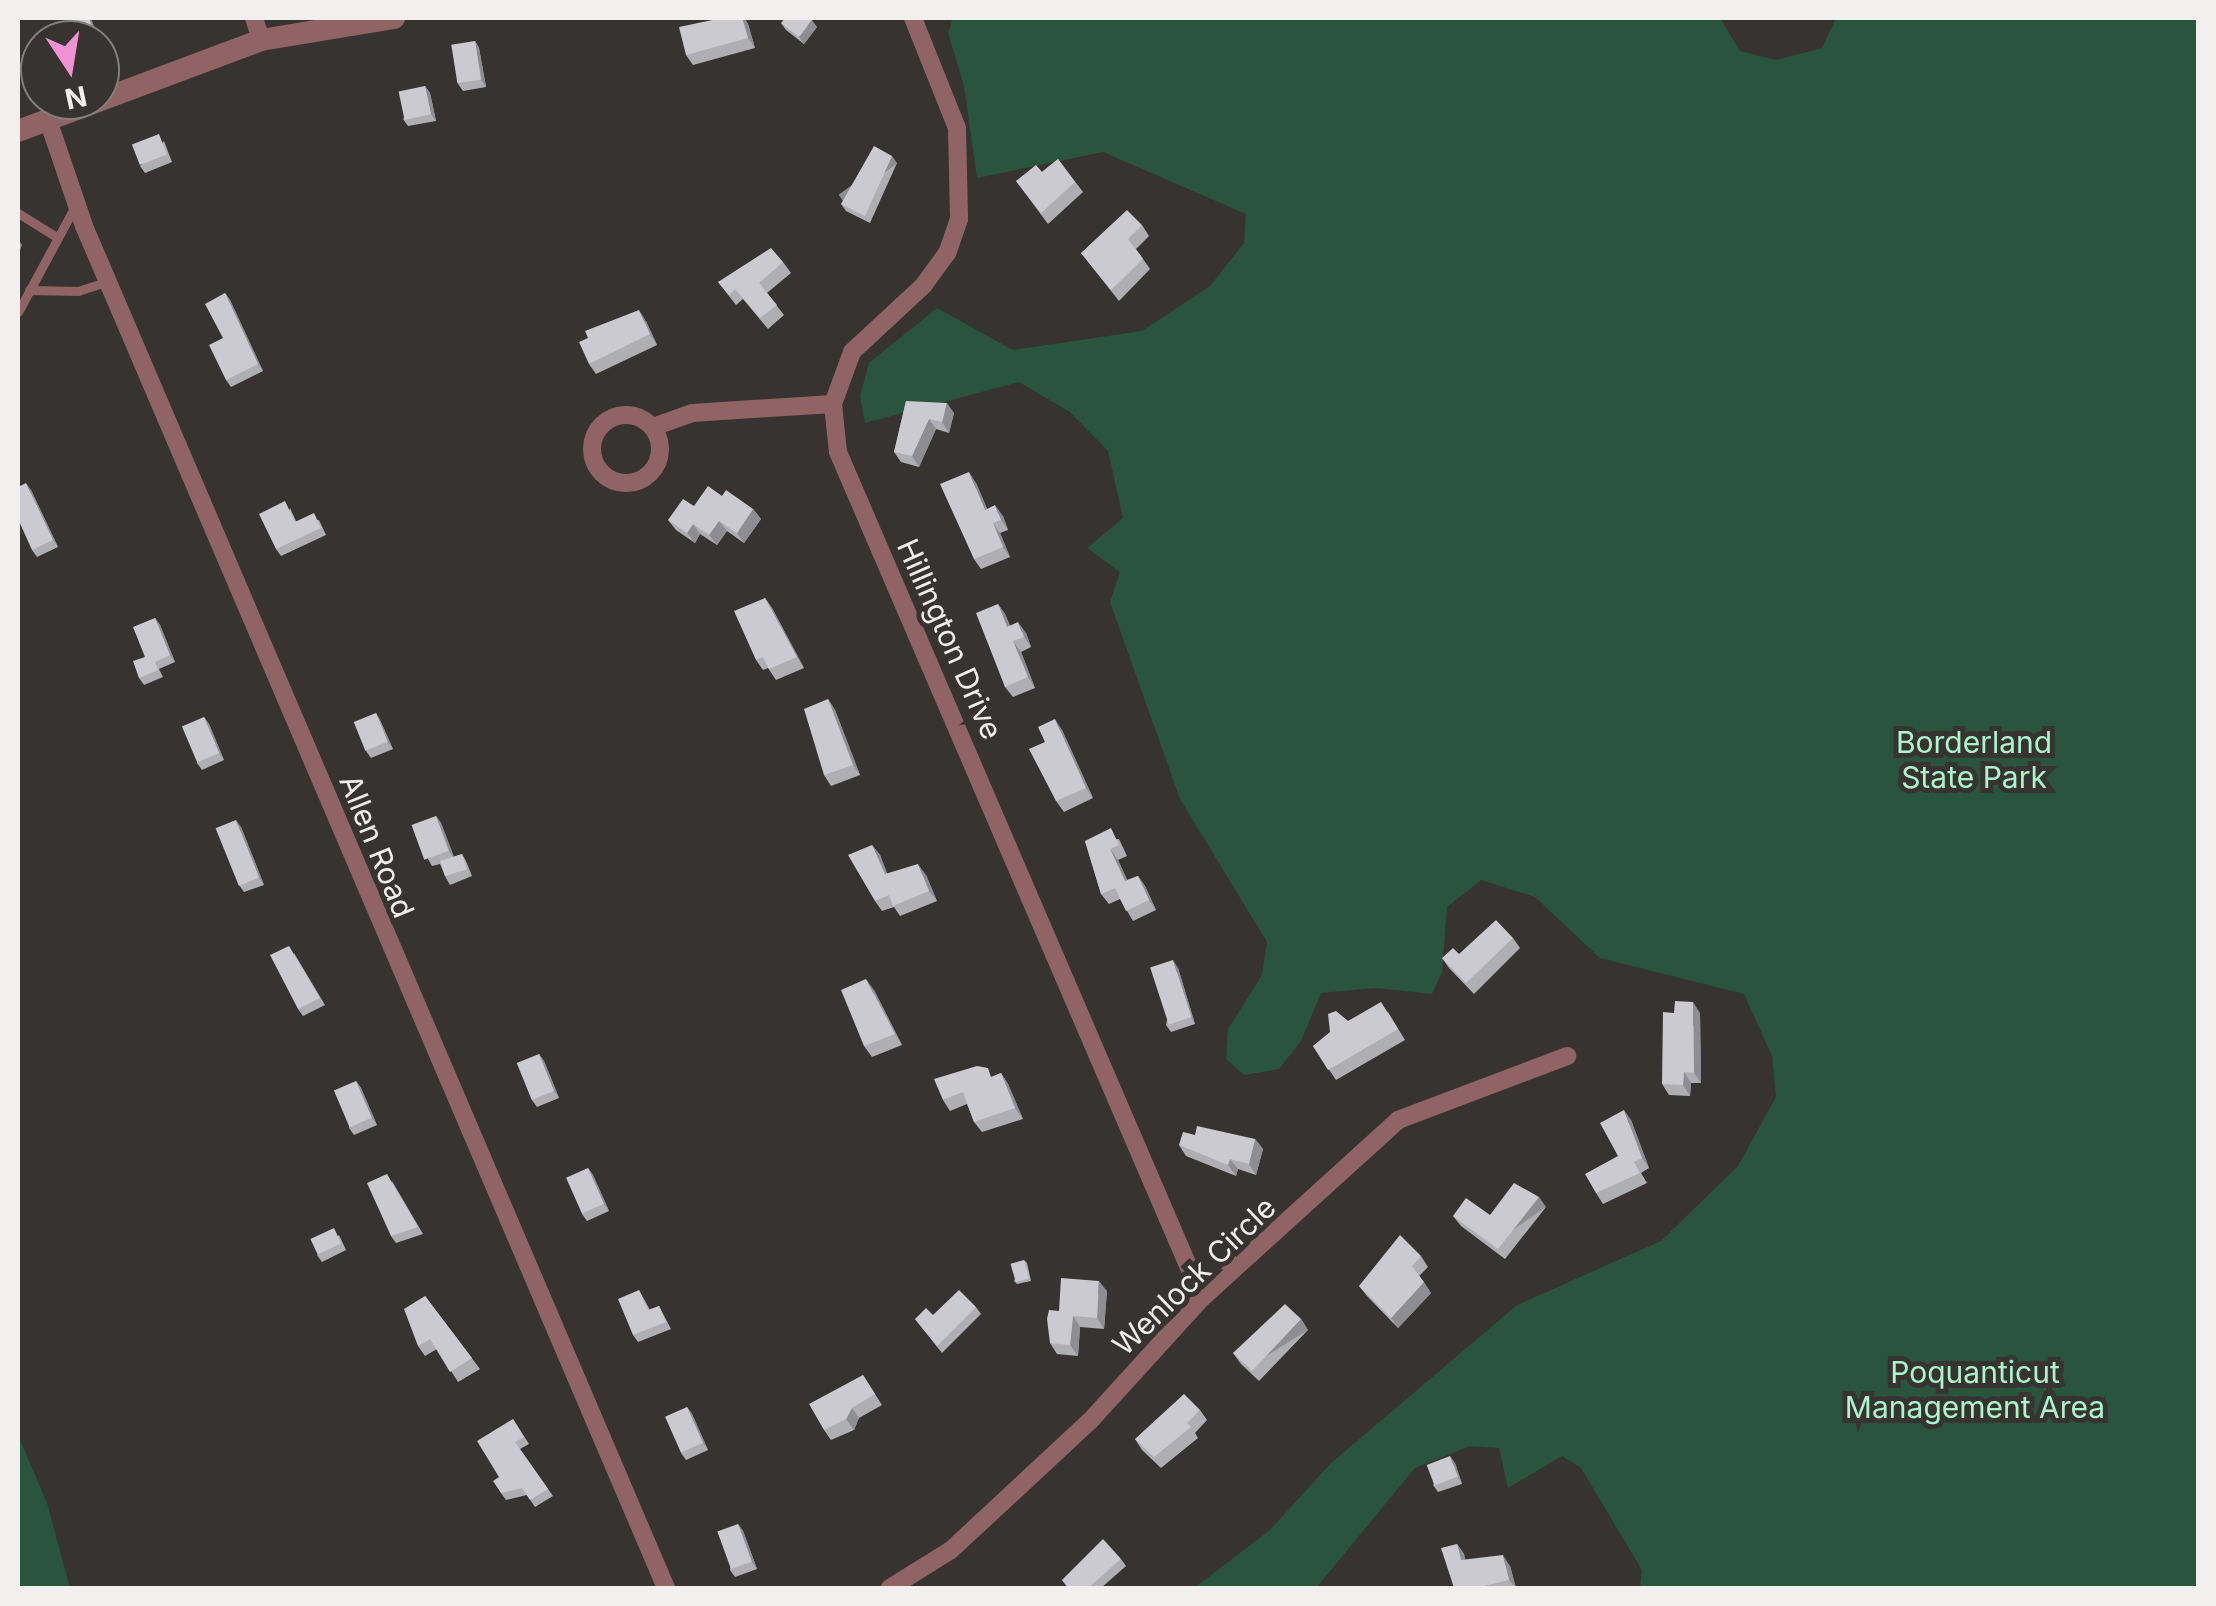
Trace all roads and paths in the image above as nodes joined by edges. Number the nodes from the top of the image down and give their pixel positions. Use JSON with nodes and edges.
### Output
{"nodes":[{"id":1,"x":394,"y":18,"type":"edge"},
{"id":2,"x":913,"y":18,"type":"edge"},
{"id":3,"x":258,"y":29,"type":"edge"},
{"id":4,"x":120,"y":89,"type":"edge"},
{"id":5,"x":48,"y":120,"type":"joint"},
{"id":6,"x":18,"y":131,"type":"edge"},
{"id":7,"x":77,"y":204,"type":"junction"},
{"id":8,"x":18,"y":213,"type":"edge"},
{"id":9,"x":58,"y":238,"type":"junction"},
{"id":10,"x":108,"y":282,"type":"junction"},
{"id":11,"x":29,"y":290,"type":"junction"},
{"id":12,"x":18,"y":312,"type":"edge"},
{"id":13,"x":834,"y":404,"type":"junction"},
{"id":14,"x":653,"y":428,"type":"dead end"},
{"id":15,"x":1567,"y":1056,"type":"dead end"},
{"id":16,"x":1202,"y":1298,"type":"junction"},
{"id":17,"x":666,"y":1588,"type":"edge"},
{"id":18,"x":890,"y":1588,"type":"edge"}],
"edges":[{"from":1,"to":3,"type":"street"},
{"from":2,"to":13,"type":"street","name":"Hillington Drive"},
{"from":3,"to":4,"type":"street"},
{"from":5,"to":6,"type":"street"},
{"from":5,"to":7,"type":"street","name":"Allen Road"},
{"from":7,"to":9,"type":"lane"},
{"from":7,"to":10,"type":"street","name":"Allen Road"},
{"from":8,"to":9,"type":"lane"},
{"from":9,"to":11,"type":"lane"},
{"from":10,"to":11,"type":"lane"},
{"from":10,"to":17,"type":"street","name":"Allen Road"},
{"from":11,"to":12,"type":"lane"},
{"from":13,"to":14,"type":"street"},
{"from":13,"to":16,"type":"street","name":"Hillington Drive"},
{"from":15,"to":16,"type":"street","name":"Wenlock Circle"},
{"from":16,"to":18,"type":"street","name":"Wenlock Circle"}]}
